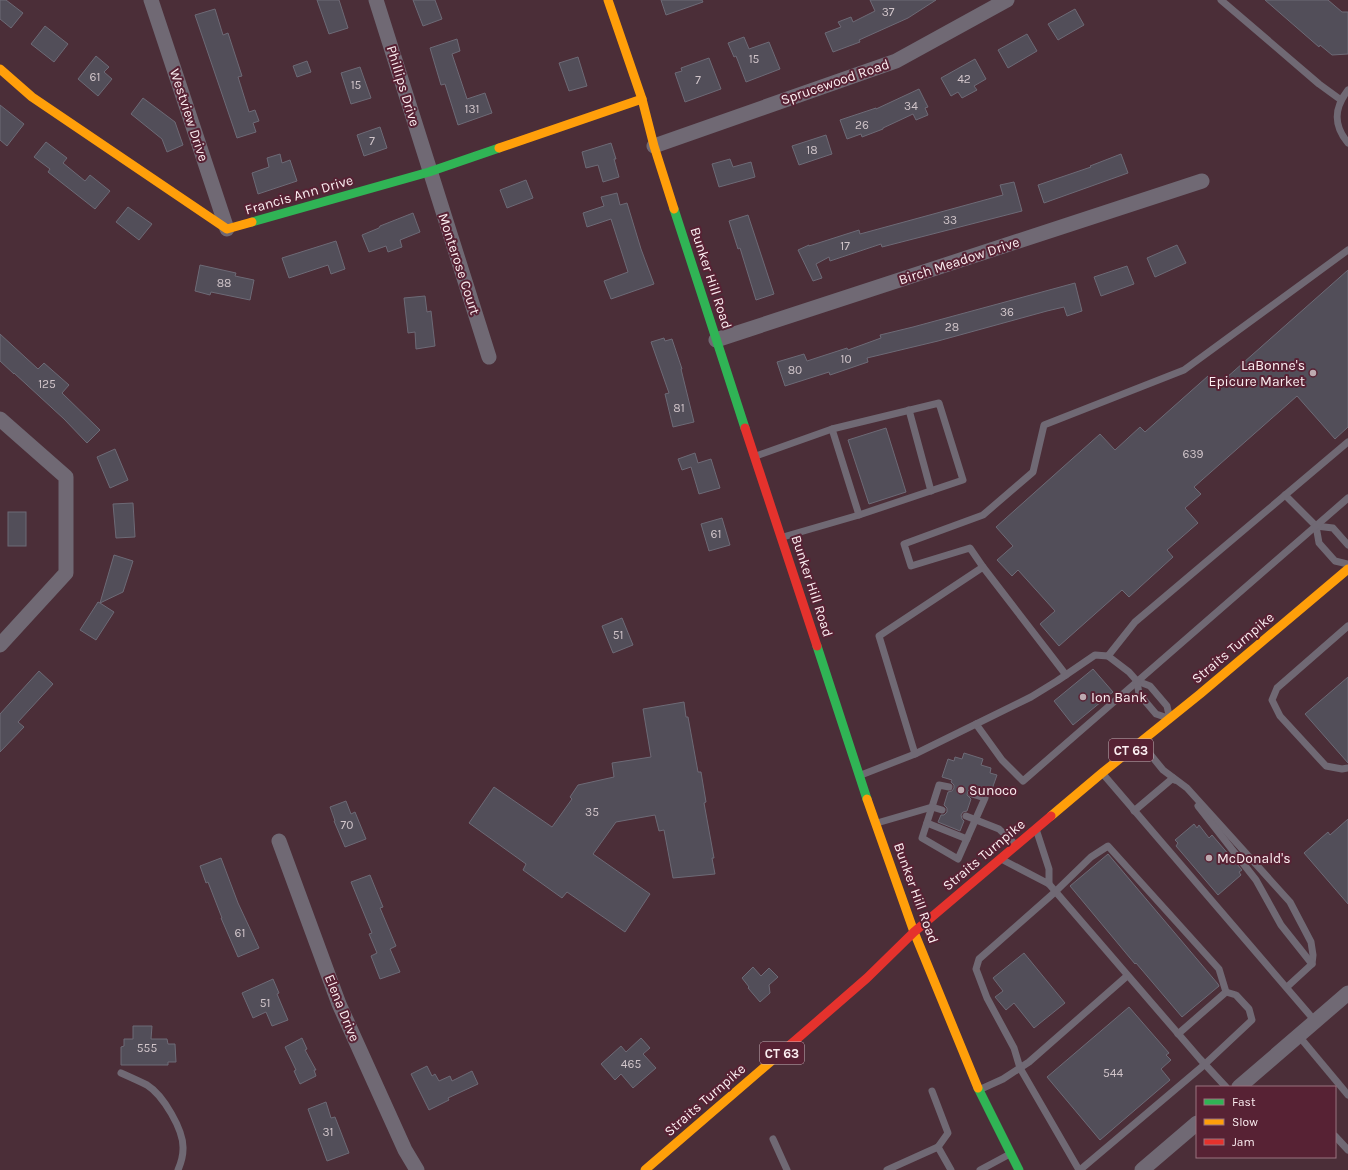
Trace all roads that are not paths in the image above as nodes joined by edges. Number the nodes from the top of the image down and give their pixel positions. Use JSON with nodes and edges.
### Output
{"nodes":[{"id":1,"x":151,"y":0,"type":"edge"},
{"id":2,"x":376,"y":0,"type":"edge"},
{"id":3,"x":608,"y":0,"type":"edge"},
{"id":4,"x":1007,"y":0,"type":"edge"},
{"id":5,"x":1221,"y":0,"type":"edge"},
{"id":6,"x":0,"y":70,"type":"edge"},
{"id":7,"x":1348,"y":90,"type":"edge"},
{"id":8,"x":642,"y":99,"type":"junction"},
{"id":9,"x":1341,"y":100,"type":"junction"},
{"id":10,"x":1348,"y":143,"type":"edge"},
{"id":11,"x":654,"y":146,"type":"junction"},
{"id":12,"x":430,"y":172,"type":"junction"},
{"id":13,"x":1202,"y":181,"type":"dead end"},
{"id":14,"x":227,"y":229,"type":"junction"},
{"id":15,"x":1348,"y":250,"type":"edge"},
{"id":16,"x":716,"y":340,"type":"junction"},
{"id":17,"x":489,"y":357,"type":"dead end"},
{"id":18,"x":909,"y":410,"type":"junction"},
{"id":19,"x":0,"y":419,"type":"edge"},
{"id":20,"x":832,"y":429,"type":"junction"},
{"id":21,"x":1348,"y":442,"type":"edge"},
{"id":22,"x":755,"y":457,"type":"junction"},
{"id":23,"x":931,"y":491,"type":"junction"},
{"id":24,"x":1285,"y":495,"type":"junction"},
{"id":25,"x":1348,"y":498,"type":"edge"},
{"id":26,"x":859,"y":515,"type":"junction"},
{"id":27,"x":1316,"y":526,"type":"junction"},
{"id":28,"x":781,"y":537,"type":"junction"},
{"id":29,"x":1348,"y":545,"type":"edge"},
{"id":30,"x":1348,"y":564,"type":"edge"},
{"id":31,"x":983,"y":567,"type":"junction"},
{"id":32,"x":1348,"y":569,"type":"edge"},
{"id":33,"x":1348,"y":626,"type":"edge"},
{"id":34,"x":0,"y":645,"type":"edge"},
{"id":35,"x":1108,"y":656,"type":"junction"},
{"id":36,"x":1066,"y":675,"type":"junction"},
{"id":37,"x":1137,"y":681,"type":"junction"},
{"id":38,"x":1169,"y":719,"type":"junction"},
{"id":39,"x":976,"y":724,"type":"junction"},
{"id":40,"x":1140,"y":742,"type":"junction"},
{"id":41,"x":915,"y":754,"type":"junction"},
{"id":42,"x":1348,"y":768,"type":"edge"},
{"id":43,"x":1102,"y":772,"type":"junction"},
{"id":44,"x":859,"y":776,"type":"junction"},
{"id":45,"x":1173,"y":778,"type":"junction"},
{"id":46,"x":949,"y":787,"type":"dead end"},
{"id":47,"x":972,"y":794,"type":"dead end"},
{"id":48,"x":932,"y":807,"type":"junction"},
{"id":49,"x":942,"y":810,"type":"dead end"},
{"id":50,"x":1134,"y":811,"type":"junction"},
{"id":51,"x":966,"y":816,"type":"dead end"},
{"id":52,"x":976,"y":820,"type":"junction"},
{"id":53,"x":876,"y":823,"type":"junction"},
{"id":54,"x":927,"y":823,"type":"junction"},
{"id":55,"x":1036,"y":829,"type":"junction"},
{"id":56,"x":967,"y":838,"type":"junction"},
{"id":57,"x":280,"y":840,"type":"dead end"},
{"id":58,"x":1017,"y":845,"type":"junction"},
{"id":59,"x":1001,"y":858,"type":"junction"},
{"id":60,"x":1048,"y":884,"type":"junction"},
{"id":61,"x":1055,"y":892,"type":"junction"},
{"id":62,"x":914,"y":932,"type":"junction"},
{"id":63,"x":1312,"y":964,"type":"junction"},
{"id":64,"x":1127,"y":976,"type":"junction"},
{"id":65,"x":1287,"y":988,"type":"junction"},
{"id":66,"x":1226,"y":992,"type":"junction"},
{"id":67,"x":1348,"y":993,"type":"edge"},
{"id":68,"x":1315,"y":1021,"type":"junction"},
{"id":69,"x":1178,"y":1034,"type":"junction"},
{"id":70,"x":1298,"y":1036,"type":"junction"},
{"id":71,"x":1204,"y":1064,"type":"junction"},
{"id":72,"x":1020,"y":1068,"type":"junction"},
{"id":73,"x":121,"y":1073,"type":"dead end"},
{"id":74,"x":1225,"y":1086,"type":"edge"},
{"id":75,"x":1239,"y":1086,"type":"edge"},
{"id":76,"x":979,"y":1090,"type":"junction"},
{"id":77,"x":932,"y":1092,"type":"dead end"},
{"id":78,"x":1348,"y":1095,"type":"edge"},
{"id":79,"x":1196,"y":1124,"type":"edge"},
{"id":80,"x":1336,"y":1137,"type":"edge"},
{"id":81,"x":773,"y":1139,"type":"dead end"},
{"id":82,"x":938,"y":1147,"type":"junction"},
{"id":83,"x":1348,"y":1150,"type":"edge"},
{"id":84,"x":1010,"y":1154,"type":"junction"},
{"id":85,"x":178,"y":1170,"type":"edge"},
{"id":86,"x":418,"y":1170,"type":"edge"},
{"id":87,"x":645,"y":1170,"type":"edge"},
{"id":88,"x":787,"y":1170,"type":"edge"},
{"id":89,"x":887,"y":1170,"type":"edge"},
{"id":90,"x":951,"y":1170,"type":"edge"},
{"id":91,"x":980,"y":1170,"type":"edge"},
{"id":92,"x":1019,"y":1170,"type":"edge"},
{"id":93,"x":1080,"y":1170,"type":"edge"},
{"id":94,"x":1142,"y":1170,"type":"edge"}],
"edges":[{"from":1,"to":14,"type":"street","name":"Westview Drive"},
{"from":2,"to":12,"type":"street","name":"Phillips Drive"},
{"from":3,"to":8,"type":"main road","name":"Bunker Hill Road"},
{"from":4,"to":11,"type":"street","name":"Sprucewood Road"},
{"from":5,"to":9,"type":"lane"},
{"from":6,"to":14,"type":"main road"},
{"from":7,"to":9,"type":"lane"},
{"from":8,"to":11,"type":"main road","name":"Bunker Hill Road"},
{"from":8,"to":12,"type":"main road","name":"Francis Ann Drive"},
{"from":9,"to":10,"type":"lane"},
{"from":11,"to":16,"type":"main road","name":"Bunker Hill Road"},
{"from":12,"to":14,"type":"main road","name":"Francis Ann Drive"},
{"from":12,"to":17,"type":"street","name":"Monterose Court"},
{"from":13,"to":16,"type":"street","name":"Birch Meadow Drive"},
{"from":15,"to":31,"type":"lane"},
{"from":16,"to":22,"type":"main road","name":"Bunker Hill Road"},
{"from":18,"to":20,"type":"lane"},
{"from":18,"to":23,"type":"lane"},
{"from":18,"to":23,"type":"lane"},
{"from":19,"to":34,"type":"street"},
{"from":20,"to":22,"type":"lane"},
{"from":20,"to":26,"type":"lane"},
{"from":21,"to":24,"type":"lane"},
{"from":22,"to":28,"type":"main road","name":"Bunker Hill Road"},
{"from":23,"to":26,"type":"lane"},
{"from":24,"to":27,"type":"lane"},
{"from":24,"to":35,"type":"lane"},
{"from":25,"to":27,"type":"lane"},
{"from":26,"to":28,"type":"lane"},
{"from":27,"to":29,"type":"lane"},
{"from":27,"to":30,"type":"lane"},
{"from":27,"to":37,"type":"lane"},
{"from":28,"to":44,"type":"main road","name":"Bunker Hill Road"},
{"from":31,"to":36,"type":"lane"},
{"from":31,"to":41,"type":"lane"},
{"from":32,"to":38,"type":"main road","name":"Straits Turnpike","number":"CT 63"},
{"from":33,"to":42,"type":"lane"},
{"from":35,"to":36,"type":"lane"},
{"from":35,"to":37,"type":"lane"},
{"from":36,"to":39,"type":"lane"},
{"from":37,"to":38,"type":"lane"},
{"from":37,"to":38,"type":"lane"},
{"from":37,"to":39,"type":"lane"},
{"from":38,"to":40,"type":"main road","name":"Straits Turnpike","number":"CT 63"},
{"from":39,"to":41,"type":"lane"},
{"from":40,"to":43,"type":"main road","name":"Straits Turnpike","number":"CT 63"},
{"from":40,"to":45,"type":"lane"},
{"from":41,"to":44,"type":"lane"},
{"from":43,"to":50,"type":"lane"},
{"from":43,"to":55,"type":"main road","name":"Straits Turnpike","number":"CT 63"},
{"from":44,"to":53,"type":"main road","name":"Bunker Hill Road"},
{"from":45,"to":50,"type":"lane"},
{"from":45,"to":63,"type":"lane"},
{"from":45,"to":63,"type":"lane"},
{"from":46,"to":48,"type":"lane"},
{"from":47,"to":52,"type":"lane"},
{"from":48,"to":49,"type":"lane"},
{"from":48,"to":53,"type":"lane"},
{"from":48,"to":54,"type":"lane"},
{"from":50,"to":65,"type":"lane"},
{"from":51,"to":52,"type":"lane"},
{"from":52,"to":56,"type":"lane"},
{"from":52,"to":58,"type":"lane"},
{"from":53,"to":62,"type":"main road","name":"Bunker Hill Road"},
{"from":54,"to":56,"type":"lane"},
{"from":54,"to":56,"type":"lane"},
{"from":55,"to":58,"type":"main road","name":"Straits Turnpike","number":"CT 63"},
{"from":55,"to":60,"type":"lane"},
{"from":57,"to":86,"type":"street","name":"Elena Drive"},
{"from":58,"to":59,"type":"main road","name":"Straits Turnpike","number":"CT 63"},
{"from":59,"to":60,"type":"lane"},
{"from":59,"to":62,"type":"main road","name":"Straits Turnpike","number":"CT 63"},
{"from":60,"to":61,"type":"lane"},
{"from":61,"to":64,"type":"lane"},
{"from":61,"to":66,"type":"lane"},
{"from":61,"to":72,"type":"lane"},
{"from":62,"to":76,"type":"main road","name":"Bunker Hill Road"},
{"from":62,"to":87,"type":"main road","name":"Straits Turnpike","number":"CT 63"},
{"from":63,"to":65,"type":"lane"},
{"from":64,"to":69,"type":"lane"},
{"from":64,"to":72,"type":"lane"},
{"from":65,"to":68,"type":"lane"},
{"from":66,"to":69,"type":"lane"},
{"from":66,"to":71,"type":"lane"},
{"from":67,"to":68,"type":"street"},
{"from":68,"to":70,"type":"street"},
{"from":69,"to":71,"type":"lane"},
{"from":70,"to":75,"type":"street"},
{"from":70,"to":78,"type":"lane"},
{"from":71,"to":74,"type":"lane"},
{"from":71,"to":93,"type":"lane"},
{"from":72,"to":76,"type":"lane"},
{"from":72,"to":93,"type":"lane"},
{"from":73,"to":85,"type":"lane"},
{"from":76,"to":84,"type":"main road","name":"Bunker Hill Road"},
{"from":77,"to":82,"type":"lane"},
{"from":79,"to":94,"type":"street"},
{"from":80,"to":83,"type":"lane"},
{"from":81,"to":88,"type":"lane"},
{"from":82,"to":89,"type":"lane"},
{"from":82,"to":90,"type":"lane"},
{"from":84,"to":91,"type":"lane"},
{"from":84,"to":92,"type":"main road","name":"Bunker Hill Road"}]}
